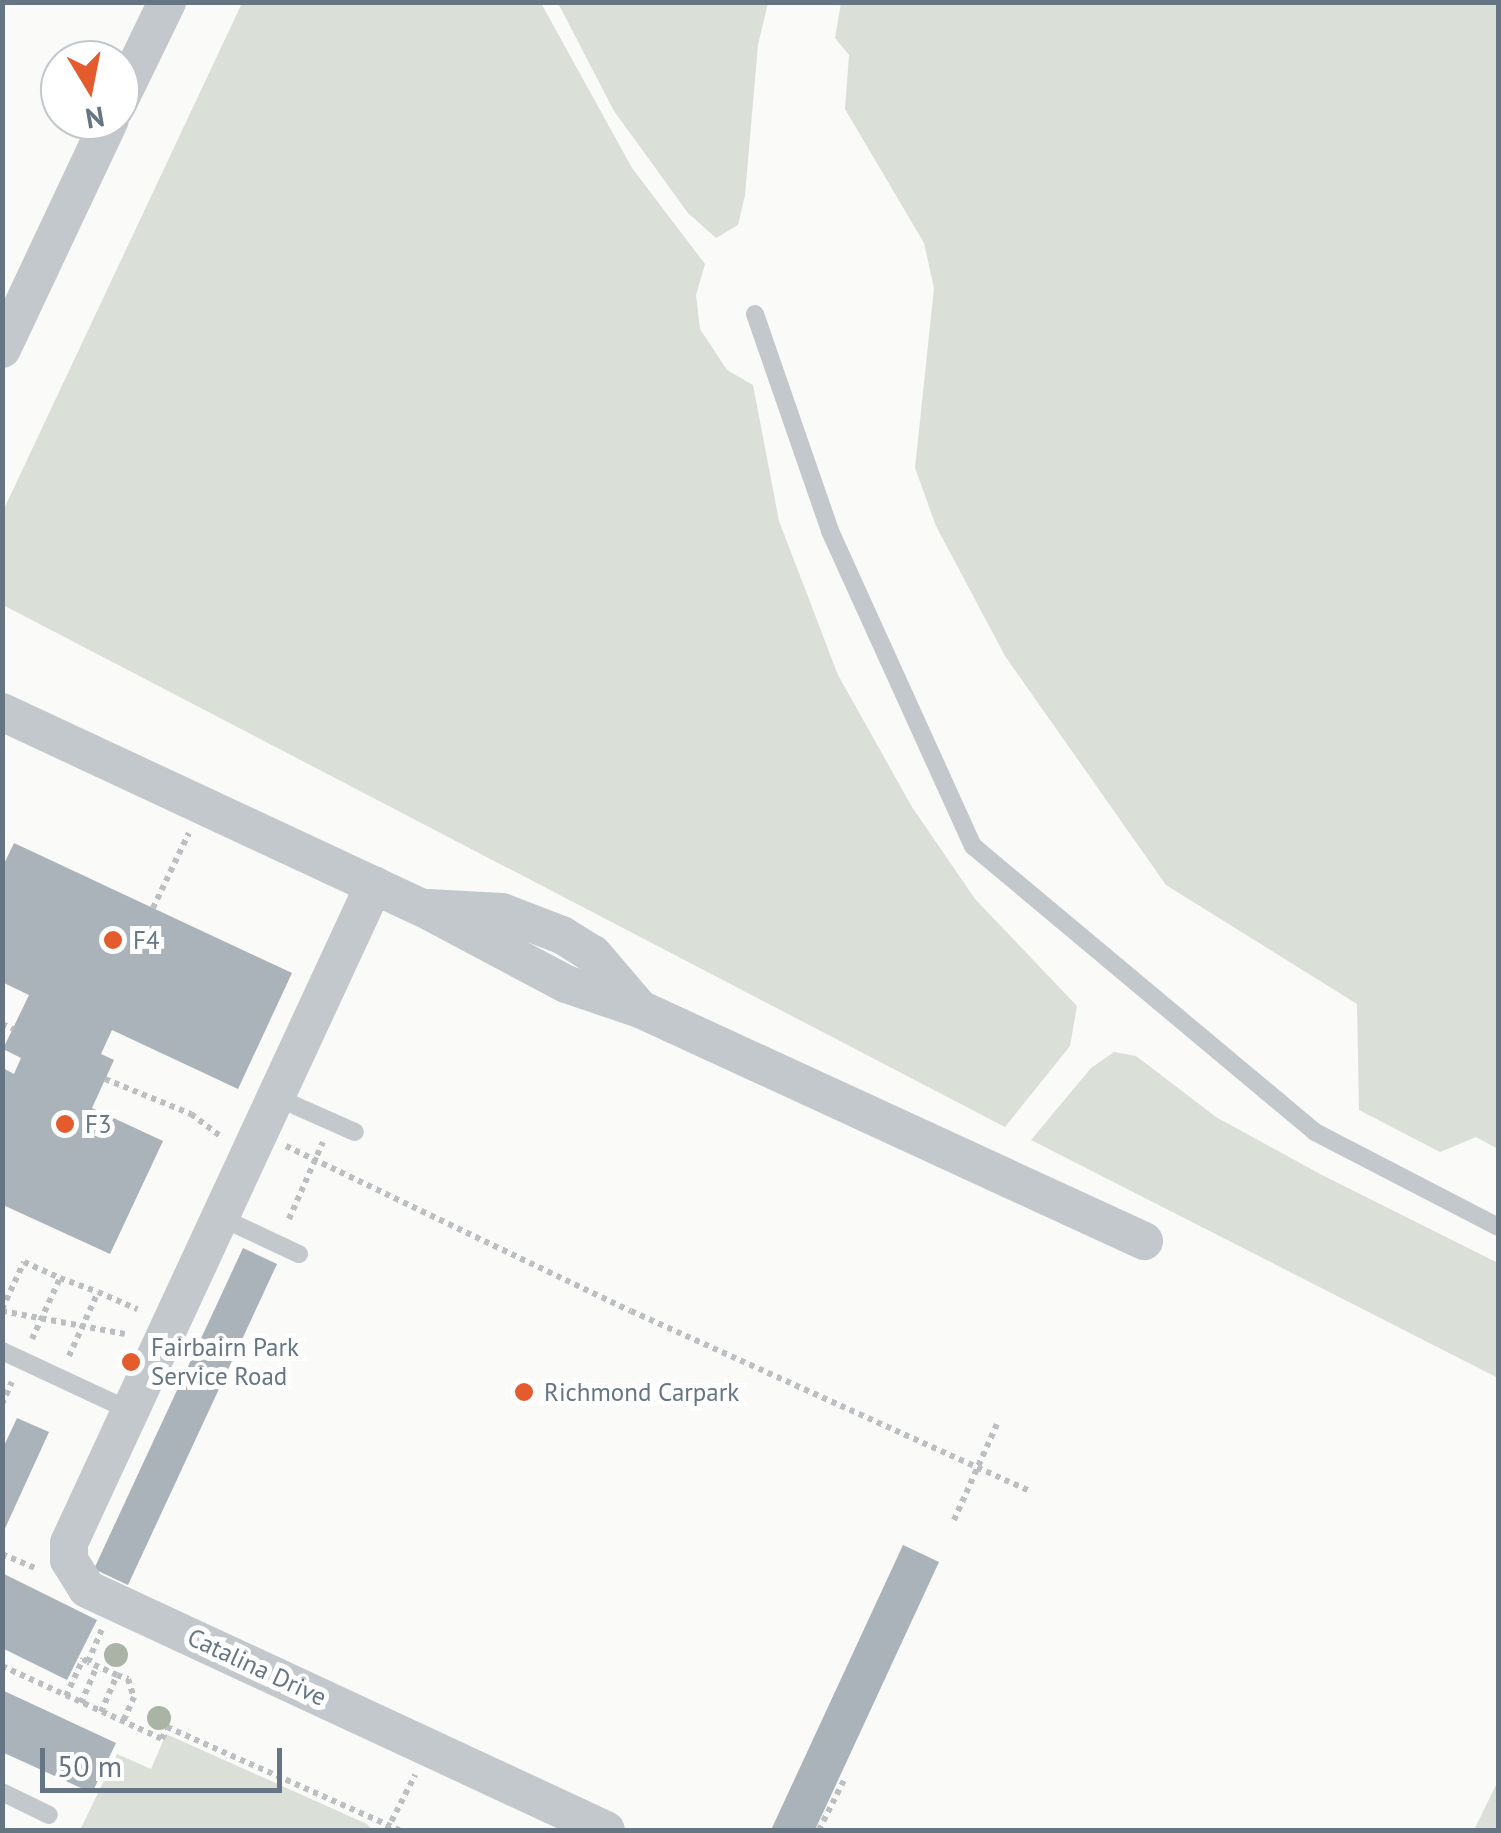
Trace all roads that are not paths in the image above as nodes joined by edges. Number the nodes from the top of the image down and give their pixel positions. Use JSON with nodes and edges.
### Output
{"nodes":[{"id":1,"x":167,"y":2,"type":"edge"},
{"id":2,"x":140,"y":58,"type":"edge"},
{"id":3,"x":100,"y":140,"type":"edge"},
{"id":4,"x":755,"y":314,"type":"dead end"},
{"id":5,"x":12,"y":315,"type":"edge"},
{"id":6,"x":2,"y":349,"type":"edge"},
{"id":7,"x":3,"y":713,"type":"edge"},
{"id":8,"x":374,"y":885,"type":"junction"},
{"id":9,"x":278,"y":1098,"type":"junction"},
{"id":10,"x":355,"y":1132,"type":"dead end"},
{"id":11,"x":222,"y":1218,"type":"junction"},
{"id":12,"x":1498,"y":1227,"type":"edge"},
{"id":13,"x":1144,"y":1242,"type":"dead end"},
{"id":14,"x":299,"y":1254,"type":"dead end"},
{"id":15,"x":2,"y":1351,"type":"edge"},
{"id":16,"x":133,"y":1412,"type":"junction"},
{"id":17,"x":2,"y":1792,"type":"edge"},
{"id":18,"x":49,"y":1815,"type":"dead end"},
{"id":19,"x":606,"y":1830,"type":"edge"}],
"edges":[{"from":1,"to":2,"type":"street"},
{"from":3,"to":5,"type":"street"},
{"from":4,"to":12,"type":"lane"},
{"from":5,"to":6,"type":"street"},
{"from":7,"to":8,"type":"street"},
{"from":8,"to":9,"type":"street","name":"Catalina Drive"},
{"from":8,"to":13,"type":"street"},
{"from":9,"to":10,"type":"lane"},
{"from":9,"to":11,"type":"street","name":"Catalina Drive"},
{"from":11,"to":14,"type":"lane"},
{"from":11,"to":16,"type":"street","name":"Catalina Drive"},
{"from":15,"to":16,"type":"lane"},
{"from":16,"to":19,"type":"street","name":"Catalina Drive"},
{"from":17,"to":18,"type":"lane"}]}
